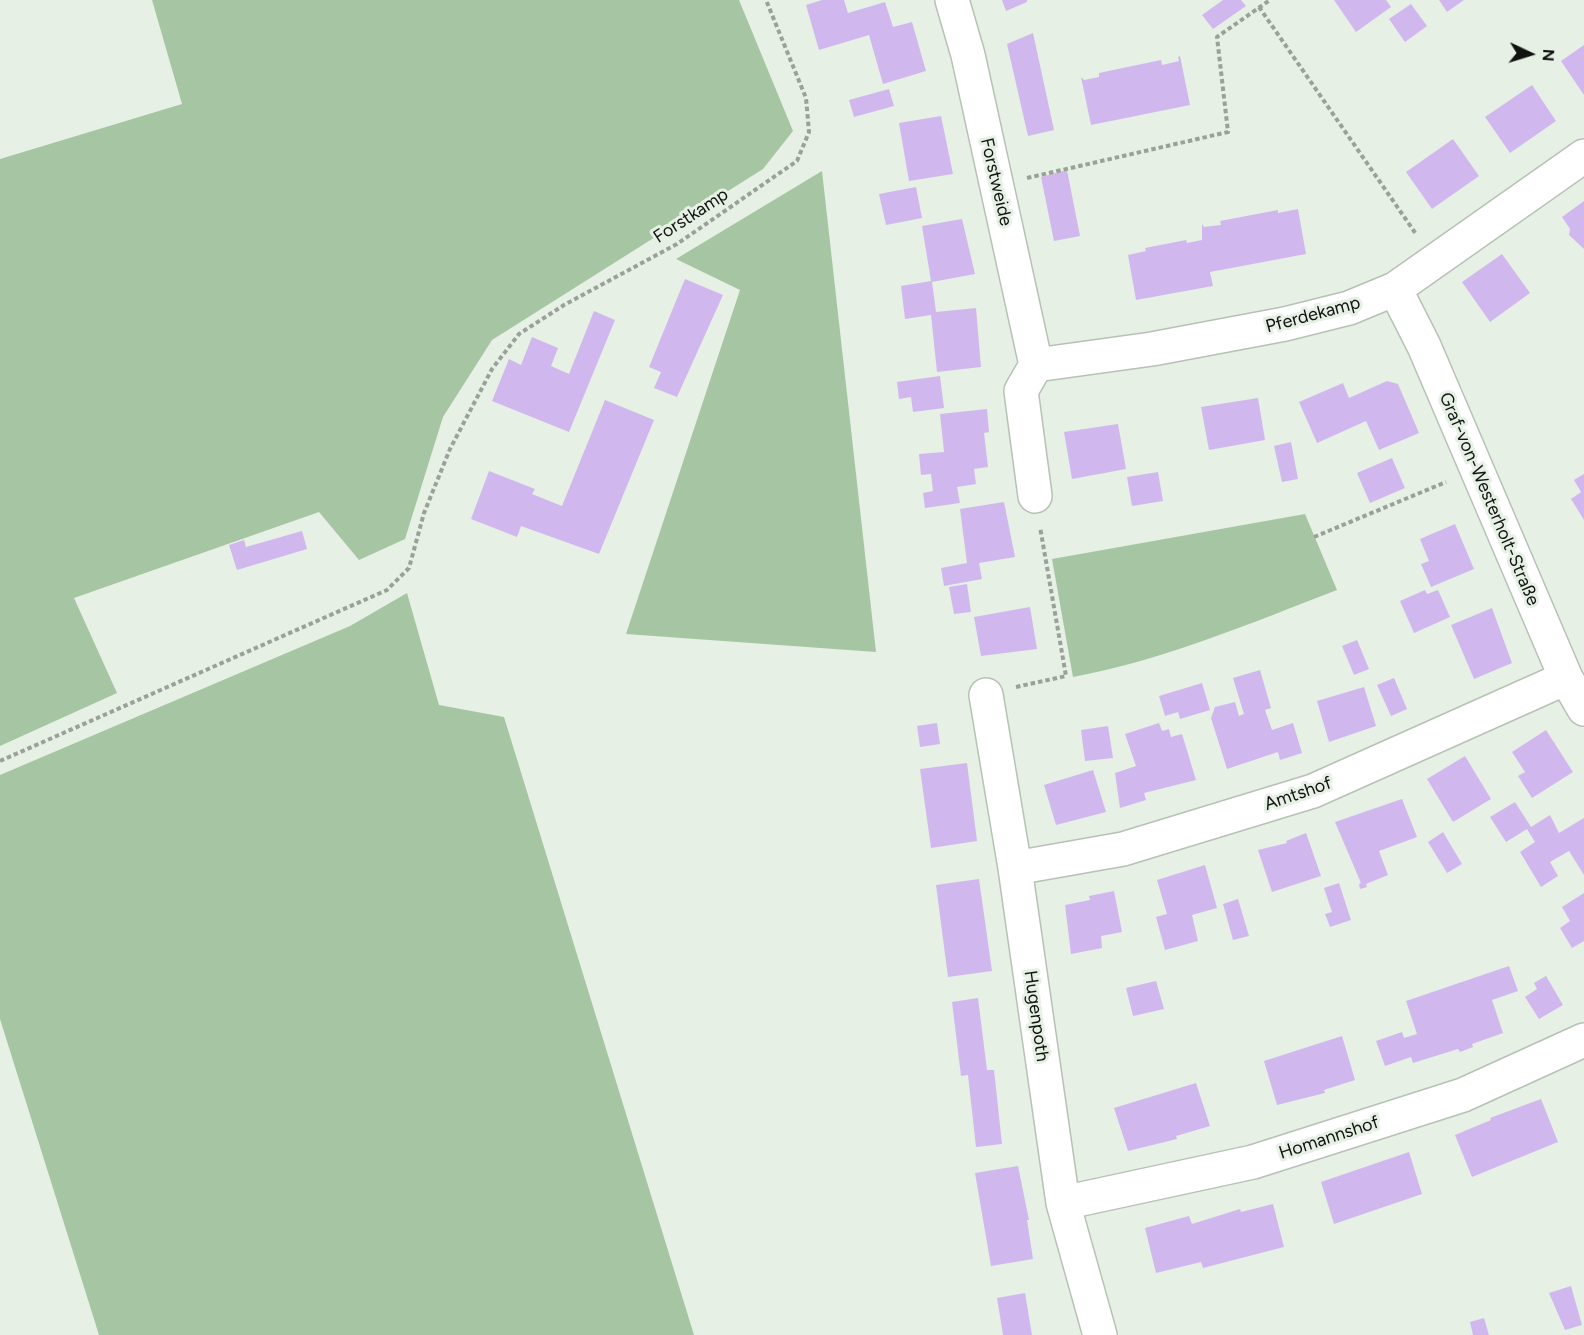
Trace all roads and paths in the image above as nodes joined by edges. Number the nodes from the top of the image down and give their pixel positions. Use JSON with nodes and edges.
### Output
{"nodes":[{"id":1,"x":766,"y":0,"type":"edge"},
{"id":2,"x":952,"y":0,"type":"edge"},
{"id":3,"x":1270,"y":0,"type":"edge"},
{"id":4,"x":1259,"y":7,"type":"junction"},
{"id":5,"x":1584,"y":156,"type":"edge"},
{"id":6,"x":997,"y":185,"type":"junction"},
{"id":7,"x":1436,"y":262,"type":"junction"},
{"id":8,"x":1395,"y":289,"type":"junction"},
{"id":9,"x":1036,"y":365,"type":"junction"},
{"id":10,"x":1475,"y":470,"type":"junction"},
{"id":11,"x":1035,"y":496,"type":"joint"},
{"id":12,"x":1314,"y":537,"type":"dead end"},
{"id":13,"x":1566,"y":678,"type":"junction"},
{"id":14,"x":987,"y":694,"type":"joint"},
{"id":15,"x":1584,"y":709,"type":"edge"},
{"id":16,"x":0,"y":761,"type":"edge"},
{"id":17,"x":1015,"y":868,"type":"junction"},
{"id":18,"x":1584,"y":1040,"type":"edge"},
{"id":19,"x":1063,"y":1203,"type":"junction"},
{"id":20,"x":1100,"y":1335,"type":"edge"}],
"edges":[{"from":1,"to":16,"type":"path","name":"Forstkamp"},
{"from":2,"to":6,"type":"street","name":"Forstweide"},
{"from":3,"to":4,"type":"path"},
{"from":4,"to":6,"type":"path"},
{"from":4,"to":7,"type":"path"},
{"from":5,"to":7,"type":"street","name":"Pferdekamp"},
{"from":6,"to":9,"type":"street","name":"Forstweide"},
{"from":7,"to":8,"type":"street","name":"Pferdekamp"},
{"from":8,"to":9,"type":"street","name":"Pferdekamp"},
{"from":8,"to":10,"type":"street","name":"Graf-von-Westerholt-Straße"},
{"from":9,"to":11,"type":"street"},
{"from":10,"to":12,"type":"path"},
{"from":10,"to":13,"type":"street","name":"Graf-von-Westerholt-Straße"},
{"from":11,"to":14,"type":"path"},
{"from":13,"to":15,"type":"street","name":"Graf-von-Westerholt-Straße"},
{"from":13,"to":17,"type":"street","name":"Amtshof"},
{"from":14,"to":17,"type":"street","name":"Hugenpoth"},
{"from":17,"to":19,"type":"street","name":"Hugenpoth"},
{"from":18,"to":19,"type":"street","name":"Homannshof"},
{"from":19,"to":20,"type":"street","name":"Hugenpoth"}]}
